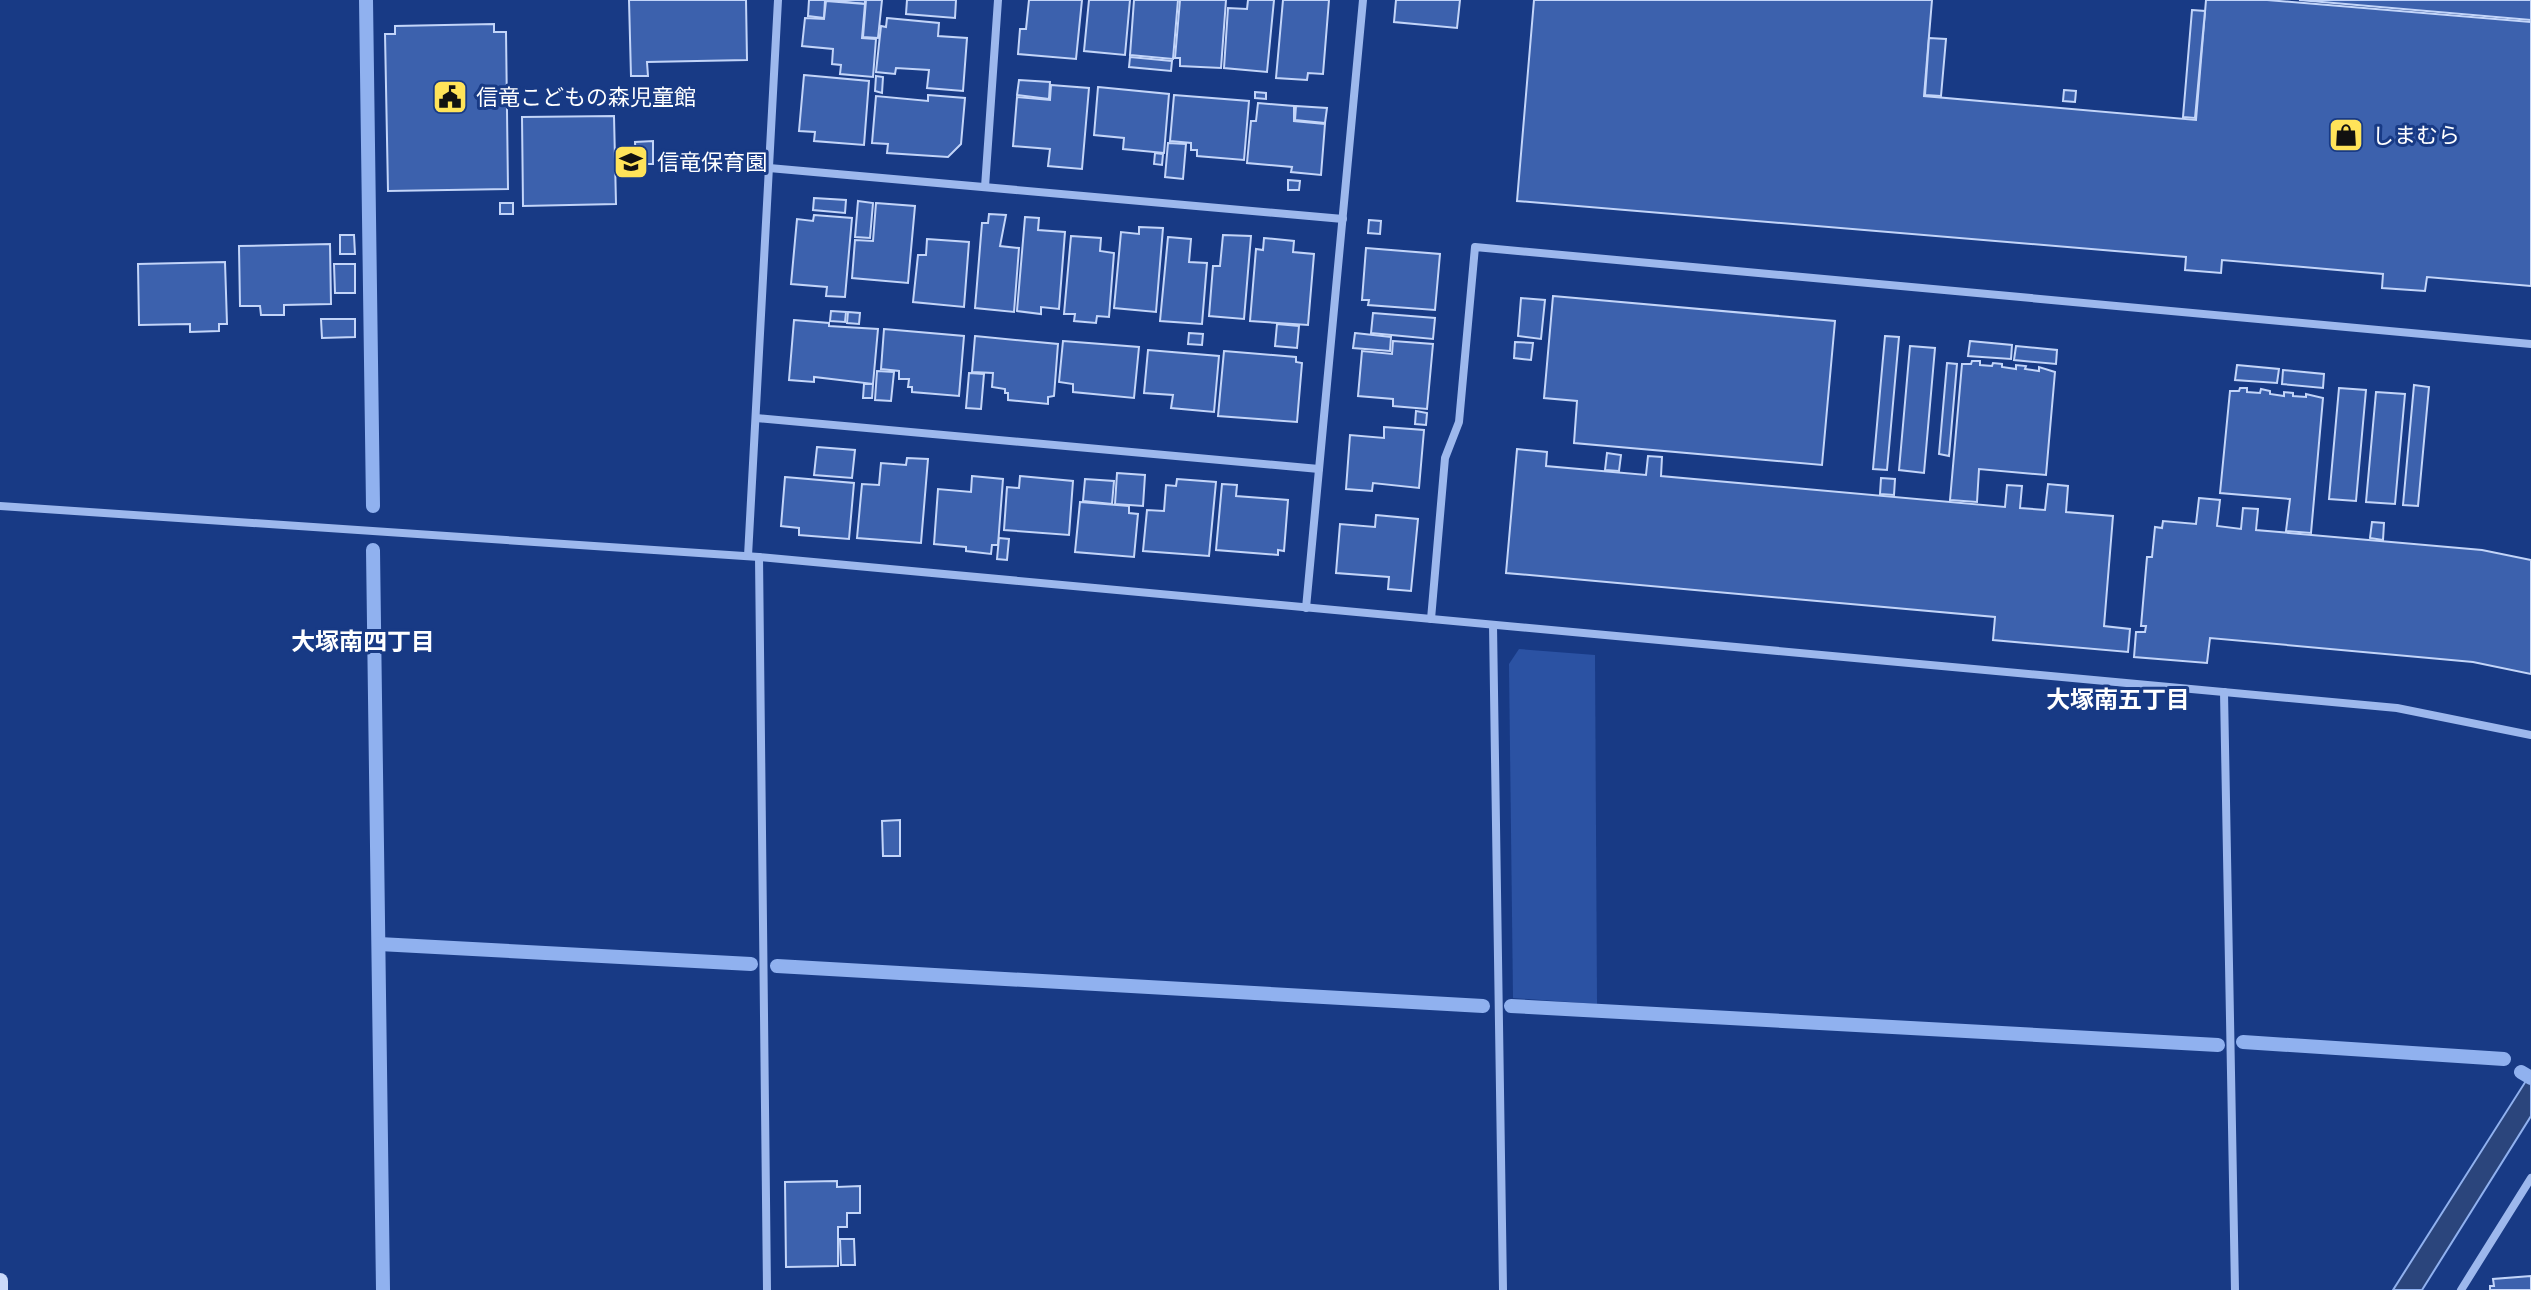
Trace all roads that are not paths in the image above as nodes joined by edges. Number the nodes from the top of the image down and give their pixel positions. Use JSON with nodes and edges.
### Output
{"nodes":[{"id":1,"x":778,"y":0,"type":"edge"},
{"id":2,"x":998,"y":0,"type":"edge"},
{"id":3,"x":1363,"y":0,"type":"edge"},
{"id":4,"x":769,"y":168,"type":"junction"},
{"id":5,"x":985,"y":187,"type":"junction"},
{"id":6,"x":1343,"y":219,"type":"junction"},
{"id":7,"x":2531,"y":344,"type":"edge"},
{"id":8,"x":756,"y":418,"type":"junction"},
{"id":9,"x":1319,"y":469,"type":"junction"},
{"id":10,"x":0,"y":506,"type":"edge"},
{"id":11,"x":748,"y":556,"type":"junction"},
{"id":12,"x":759,"y":557,"type":"junction"},
{"id":13,"x":1306,"y":608,"type":"junction"},
{"id":14,"x":1431,"y":619,"type":"junction"},
{"id":15,"x":1493,"y":625,"type":"junction"},
{"id":16,"x":2224,"y":692,"type":"junction"},
{"id":17,"x":2531,"y":735,"type":"edge"},
{"id":18,"x":2531,"y":1178,"type":"edge"},
{"id":19,"x":0,"y":1281,"type":"edge"},
{"id":20,"x":0,"y":1290,"type":"edge"},
{"id":21,"x":767,"y":1290,"type":"edge"},
{"id":22,"x":1503,"y":1290,"type":"edge"},
{"id":23,"x":2235,"y":1290,"type":"edge"},
{"id":24,"x":2461,"y":1290,"type":"edge"}],
"edges":[{"from":1,"to":4,"type":"street"},
{"from":2,"to":5,"type":"street"},
{"from":3,"to":6,"type":"street"},
{"from":4,"to":5,"type":"street"},
{"from":4,"to":8,"type":"street"},
{"from":5,"to":6,"type":"street"},
{"from":6,"to":9,"type":"street"},
{"from":7,"to":14,"type":"street"},
{"from":8,"to":9,"type":"street"},
{"from":8,"to":11,"type":"street"},
{"from":9,"to":13,"type":"street"},
{"from":10,"to":11,"type":"street"},
{"from":11,"to":12,"type":"street"},
{"from":12,"to":13,"type":"street"},
{"from":12,"to":21,"type":"street"},
{"from":13,"to":14,"type":"street"},
{"from":14,"to":15,"type":"street"},
{"from":15,"to":16,"type":"street"},
{"from":15,"to":22,"type":"street"},
{"from":16,"to":17,"type":"street"},
{"from":16,"to":23,"type":"street"},
{"from":18,"to":24,"type":"street"},
{"from":19,"to":20,"type":"main road"}]}
